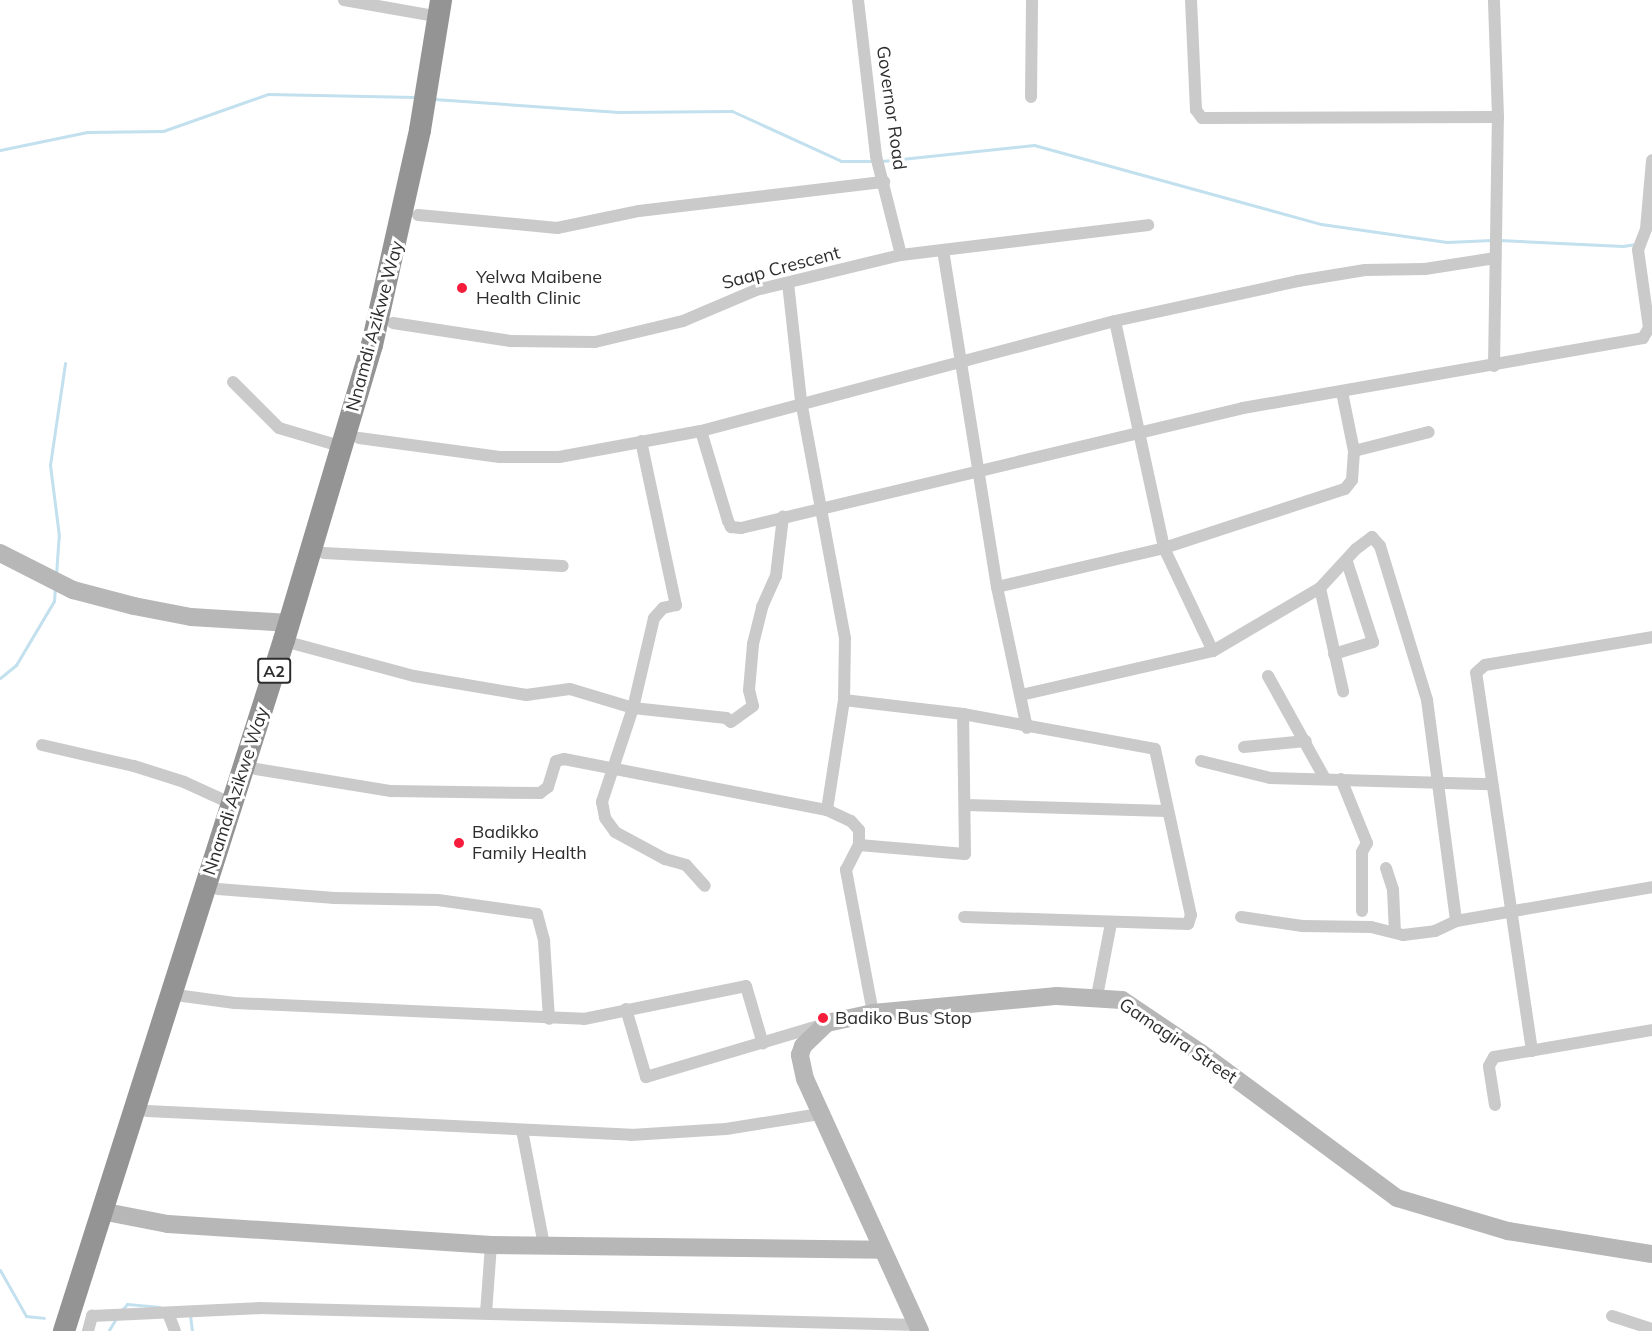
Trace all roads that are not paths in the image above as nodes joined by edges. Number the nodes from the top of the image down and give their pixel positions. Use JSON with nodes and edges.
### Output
{"nodes":[{"id":1,"x":344,"y":0,"type":"edge"},
{"id":2,"x":858,"y":0,"type":"edge"},
{"id":3,"x":1032,"y":0,"type":"edge"},
{"id":4,"x":1191,"y":0,"type":"edge"},
{"id":5,"x":1494,"y":0,"type":"edge"},
{"id":6,"x":445,"y":6,"type":"edge"},
{"id":7,"x":1031,"y":97,"type":"dead end"},
{"id":8,"x":1498,"y":117,"type":"junction"},
{"id":9,"x":1652,"y":160,"type":"edge"},
{"id":10,"x":884,"y":182,"type":"junction"},
{"id":11,"x":418,"y":215,"type":"junction"},
{"id":12,"x":1148,"y":225,"type":"dead end"},
{"id":13,"x":943,"y":250,"type":"junction"},
{"id":14,"x":1495,"y":254,"type":"junction"},
{"id":15,"x":901,"y":255,"type":"junction"},
{"id":16,"x":788,"y":283,"type":"junction"},
{"id":17,"x":1115,"y":321,"type":"junction"},
{"id":18,"x":393,"y":323,"type":"junction"},
{"id":19,"x":959,"y":362,"type":"junction"},
{"id":20,"x":1494,"y":366,"type":"junction"},
{"id":21,"x":233,"y":381,"type":"dead end"},
{"id":22,"x":1342,"y":392,"type":"junction"},
{"id":23,"x":801,"y":401,"type":"junction"},
{"id":24,"x":701,"y":431,"type":"junction"},
{"id":25,"x":1429,"y":432,"type":"dead end"},
{"id":26,"x":1138,"y":433,"type":"junction"},
{"id":27,"x":641,"y":441,"type":"junction"},
{"id":28,"x":351,"y":442,"type":"junction"},
{"id":29,"x":1354,"y":451,"type":"junction"},
{"id":30,"x":978,"y":473,"type":"junction"},
{"id":31,"x":821,"y":509,"type":"junction"},
{"id":32,"x":783,"y":516,"type":"junction"},
{"id":33,"x":1164,"y":548,"type":"junction"},
{"id":34,"x":0,"y":553,"type":"edge"},
{"id":35,"x":324,"y":553,"type":"junction"},
{"id":36,"x":1347,"y":562,"type":"junction"},
{"id":37,"x":563,"y":566,"type":"dead end"},
{"id":38,"x":997,"y":587,"type":"junction"},
{"id":39,"x":1320,"y":588,"type":"junction"},
{"id":40,"x":289,"y":623,"type":"junction"},
{"id":41,"x":1652,"y":637,"type":"edge"},
{"id":42,"x":295,"y":644,"type":"junction"},
{"id":43,"x":1213,"y":651,"type":"junction"},
{"id":44,"x":1334,"y":654,"type":"junction"},
{"id":45,"x":1268,"y":676,"type":"dead end"},
{"id":46,"x":1342,"y":691,"type":"dead end"},
{"id":47,"x":1021,"y":695,"type":"junction"},
{"id":48,"x":844,"y":700,"type":"junction"},
{"id":49,"x":633,"y":708,"type":"junction"},
{"id":50,"x":963,"y":714,"type":"junction"},
{"id":51,"x":1027,"y":729,"type":"junction"},
{"id":52,"x":1306,"y":741,"type":"junction"},
{"id":53,"x":42,"y":746,"type":"dead end"},
{"id":54,"x":1245,"y":747,"type":"dead end"},
{"id":55,"x":1201,"y":761,"type":"dead end"},
{"id":56,"x":256,"y":769,"type":"junction"},
{"id":57,"x":613,"y":770,"type":"junction"},
{"id":58,"x":1325,"y":779,"type":"junction"},
{"id":59,"x":1341,"y":779,"type":"junction"},
{"id":60,"x":1438,"y":784,"type":"junction"},
{"id":61,"x":1491,"y":784,"type":"junction"},
{"id":62,"x":232,"y":804,"type":"junction"},
{"id":63,"x":966,"y":805,"type":"junction"},
{"id":64,"x":827,"y":810,"type":"junction"},
{"id":65,"x":1166,"y":811,"type":"junction"},
{"id":66,"x":859,"y":845,"type":"junction"},
{"id":67,"x":1386,"y":868,"type":"dead end"},
{"id":68,"x":705,"y":886,"type":"dead end"},
{"id":69,"x":1652,"y":887,"type":"edge"},
{"id":70,"x":218,"y":889,"type":"junction"},
{"id":71,"x":1509,"y":909,"type":"junction"},
{"id":72,"x":1362,"y":910,"type":"dead end"},
{"id":73,"x":964,"y":917,"type":"dead end"},
{"id":74,"x":1241,"y":917,"type":"dead end"},
{"id":75,"x":1456,"y":921,"type":"junction"},
{"id":76,"x":1111,"y":923,"type":"junction"},
{"id":77,"x":1395,"y":932,"type":"junction"},
{"id":78,"x":183,"y":996,"type":"junction"},
{"id":79,"x":1097,"y":996,"type":"junction"},
{"id":80,"x":626,"y":1009,"type":"junction"},
{"id":81,"x":873,"y":1013,"type":"junction"},
{"id":82,"x":549,"y":1019,"type":"junction"},
{"id":83,"x":827,"y":1023,"type":"junction"},
{"id":84,"x":1652,"y":1030,"type":"edge"},
{"id":85,"x":763,"y":1044,"type":"junction"},
{"id":86,"x":1532,"y":1051,"type":"junction"},
{"id":87,"x":1496,"y":1105,"type":"dead end"},
{"id":88,"x":147,"y":1111,"type":"junction"},
{"id":89,"x":820,"y":1114,"type":"junction"},
{"id":90,"x":522,"y":1130,"type":"junction"},
{"id":91,"x":108,"y":1213,"type":"junction"},
{"id":92,"x":491,"y":1245,"type":"junction"},
{"id":93,"x":544,"y":1245,"type":"junction"},
{"id":94,"x":882,"y":1250,"type":"junction"},
{"id":95,"x":1652,"y":1254,"type":"edge"},
{"id":96,"x":168,"y":1313,"type":"junction"},
{"id":97,"x":486,"y":1313,"type":"junction"},
{"id":98,"x":1612,"y":1316,"type":"dead end"},
{"id":99,"x":85,"y":1323,"type":"edge"},
{"id":100,"x":674,"y":1325,"type":"edge"},
{"id":101,"x":919,"y":1328,"type":"edge"},
{"id":102,"x":1652,"y":1329,"type":"edge"},
{"id":103,"x":64,"y":1331,"type":"edge"},
{"id":104,"x":88,"y":1331,"type":"edge"},
{"id":105,"x":175,"y":1331,"type":"edge"}],
"edges":[{"from":1,"to":6,"type":"street"},
{"from":2,"to":10,"type":"street","name":"Governor Road"},
{"from":3,"to":7,"type":"street"},
{"from":4,"to":8,"type":"street"},
{"from":5,"to":8,"type":"street"},
{"from":6,"to":11,"type":"highway","name":"Nnamdi Azikwe Way","number":"A2"},
{"from":6,"to":28,"type":"highway","name":"Nnamdi Azikwe Way","number":"A2"},
{"from":8,"to":14,"type":"street"},
{"from":9,"to":20,"type":"street"},
{"from":10,"to":11,"type":"street"},
{"from":10,"to":15,"type":"street","name":"Governor Road"},
{"from":11,"to":18,"type":"highway","name":"Nnamdi Azikwe Way","number":"A2"},
{"from":12,"to":13,"type":"street","name":"Saap Crescent"},
{"from":13,"to":15,"type":"street","name":"Saap Crescent"},
{"from":13,"to":19,"type":"street"},
{"from":14,"to":17,"type":"street"},
{"from":14,"to":20,"type":"street"},
{"from":15,"to":16,"type":"street","name":"Saap Crescent"},
{"from":16,"to":18,"type":"street","name":"Saap Crescent"},
{"from":16,"to":23,"type":"street"},
{"from":17,"to":19,"type":"street"},
{"from":17,"to":26,"type":"street"},
{"from":18,"to":28,"type":"highway","name":"Nnamdi Azikwe Way","number":"A2"},
{"from":19,"to":23,"type":"street"},
{"from":19,"to":30,"type":"street"},
{"from":20,"to":22,"type":"street"},
{"from":21,"to":28,"type":"street"},
{"from":22,"to":26,"type":"street"},
{"from":22,"to":29,"type":"street"},
{"from":23,"to":24,"type":"street"},
{"from":23,"to":31,"type":"street"},
{"from":24,"to":27,"type":"street"},
{"from":24,"to":32,"type":"street"},
{"from":25,"to":29,"type":"street"},
{"from":26,"to":30,"type":"street"},
{"from":26,"to":33,"type":"street"},
{"from":27,"to":28,"type":"street"},
{"from":27,"to":49,"type":"street"},
{"from":28,"to":35,"type":"highway","name":"Nnamdi Azikwe Way","number":"A2"},
{"from":28,"to":40,"type":"highway","name":"Nnamdi Azikwe Way","number":"A2"},
{"from":29,"to":33,"type":"street"},
{"from":30,"to":31,"type":"street"},
{"from":30,"to":38,"type":"street"},
{"from":31,"to":32,"type":"street"},
{"from":31,"to":48,"type":"street"},
{"from":32,"to":49,"type":"street"},
{"from":33,"to":38,"type":"street"},
{"from":33,"to":43,"type":"street"},
{"from":34,"to":40,"type":"street"},
{"from":35,"to":37,"type":"street"},
{"from":35,"to":42,"type":"highway","name":"Nnamdi Azikwe Way","number":"A2"},
{"from":36,"to":39,"type":"street"},
{"from":36,"to":44,"type":"street"},
{"from":36,"to":60,"type":"street"},
{"from":38,"to":47,"type":"street"},
{"from":39,"to":43,"type":"street"},
{"from":39,"to":44,"type":"street"},
{"from":40,"to":62,"type":"highway","name":"Nnamdi Azikwe Way","number":"A2"},
{"from":41,"to":61,"type":"street"},
{"from":42,"to":49,"type":"street"},
{"from":42,"to":56,"type":"highway","name":"Nnamdi Azikwe Way","number":"A2"},
{"from":43,"to":47,"type":"street"},
{"from":44,"to":46,"type":"street"},
{"from":45,"to":52,"type":"street"},
{"from":47,"to":51,"type":"street"},
{"from":48,"to":50,"type":"street"},
{"from":48,"to":64,"type":"street"},
{"from":49,"to":57,"type":"street"},
{"from":50,"to":51,"type":"street"},
{"from":50,"to":63,"type":"street"},
{"from":51,"to":65,"type":"street"},
{"from":52,"to":54,"type":"street"},
{"from":52,"to":58,"type":"street"},
{"from":53,"to":62,"type":"street"},
{"from":55,"to":58,"type":"street"},
{"from":56,"to":57,"type":"street"},
{"from":56,"to":70,"type":"highway","name":"Nnamdi Azikwe Way","number":"A2"},
{"from":57,"to":64,"type":"street"},
{"from":57,"to":68,"type":"street"},
{"from":58,"to":59,"type":"street"},
{"from":59,"to":60,"type":"street"},
{"from":59,"to":72,"type":"street"},
{"from":60,"to":61,"type":"street"},
{"from":60,"to":75,"type":"street"},
{"from":61,"to":71,"type":"street"},
{"from":62,"to":91,"type":"highway","name":"Nnamdi Azikwe Way","number":"A2"},
{"from":63,"to":65,"type":"street"},
{"from":63,"to":66,"type":"street"},
{"from":64,"to":66,"type":"street"},
{"from":65,"to":76,"type":"street"},
{"from":66,"to":81,"type":"street"},
{"from":67,"to":77,"type":"street"},
{"from":69,"to":71,"type":"street"},
{"from":70,"to":78,"type":"highway","name":"Nnamdi Azikwe Way","number":"A2"},
{"from":70,"to":82,"type":"street"},
{"from":71,"to":75,"type":"street"},
{"from":71,"to":86,"type":"street"},
{"from":73,"to":76,"type":"street"},
{"from":74,"to":77,"type":"street"},
{"from":75,"to":77,"type":"street"},
{"from":76,"to":79,"type":"street"},
{"from":78,"to":82,"type":"street"},
{"from":78,"to":88,"type":"highway","name":"Nnamdi Azikwe Way","number":"A2"},
{"from":79,"to":81,"type":"street","name":"Gamagira Street"},
{"from":79,"to":95,"type":"street","name":"Gamagira Street"},
{"from":80,"to":82,"type":"street"},
{"from":80,"to":85,"type":"street"},
{"from":80,"to":85,"type":"street"},
{"from":81,"to":83,"type":"street","name":"Gamagira Street"},
{"from":83,"to":85,"type":"street"},
{"from":83,"to":89,"type":"street"},
{"from":84,"to":86,"type":"street"},
{"from":86,"to":87,"type":"street"},
{"from":88,"to":90,"type":"street"},
{"from":88,"to":91,"type":"highway","name":"Nnamdi Azikwe Way","number":"A2"},
{"from":89,"to":90,"type":"street"},
{"from":89,"to":94,"type":"street"},
{"from":90,"to":93,"type":"street"},
{"from":91,"to":92,"type":"street"},
{"from":91,"to":99,"type":"highway","name":"Nnamdi Azikwe Way","number":"A2"},
{"from":91,"to":103,"type":"highway","name":"Nnamdi Azikwe Way","number":"A2"},
{"from":92,"to":93,"type":"street"},
{"from":92,"to":97,"type":"street"},
{"from":93,"to":94,"type":"street"},
{"from":94,"to":101,"type":"street"},
{"from":96,"to":97,"type":"street"},
{"from":96,"to":99,"type":"street"},
{"from":96,"to":105,"type":"street"},
{"from":97,"to":100,"type":"street"},
{"from":98,"to":102,"type":"street"},
{"from":99,"to":104,"type":"street"},
{"from":100,"to":101,"type":"street"}]}
